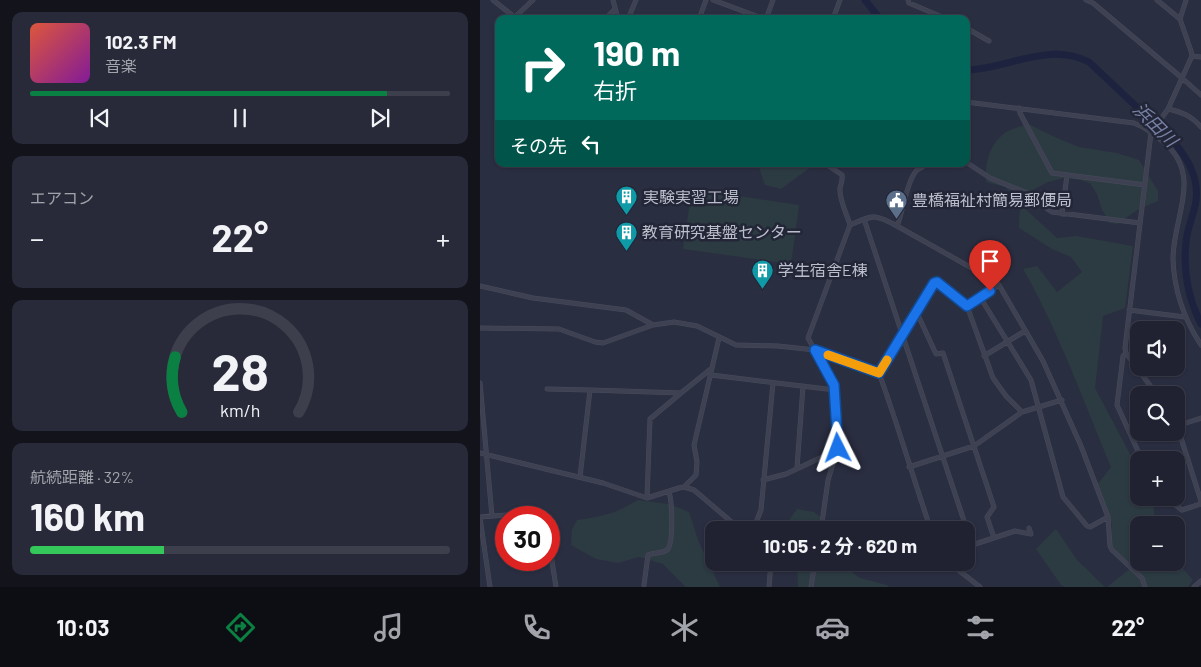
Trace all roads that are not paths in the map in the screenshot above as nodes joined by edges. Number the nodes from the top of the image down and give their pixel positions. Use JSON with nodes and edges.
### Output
{"nodes":[{"id":1,"x":493,"y":0,"type":"edge"},
{"id":2,"x":533,"y":0,"type":"edge"},
{"id":3,"x":614,"y":0,"type":"edge"},
{"id":4,"x":636,"y":0,"type":"edge"},
{"id":5,"x":706,"y":0,"type":"edge"},
{"id":6,"x":713,"y":0,"type":"edge"},
{"id":7,"x":773,"y":0,"type":"edge"},
{"id":8,"x":840,"y":0,"type":"edge"},
{"id":9,"x":908,"y":0,"type":"edge"},
{"id":10,"x":1086,"y":0,"type":"edge"},
{"id":11,"x":1157,"y":0,"type":"edge"},
{"id":12,"x":1186,"y":0,"type":"edge"},
{"id":13,"x":615,"y":9,"type":"junction"},
{"id":14,"x":749,"y":13,"type":"joint"},
{"id":15,"x":512,"y":15,"type":"edge"},
{"id":16,"x":519,"y":15,"type":"edge"},
{"id":17,"x":609,"y":15,"type":"edge"},
{"id":18,"x":617,"y":15,"type":"edge"},
{"id":19,"x":630,"y":15,"type":"edge"},
{"id":20,"x":700,"y":15,"type":"edge"},
{"id":21,"x":754,"y":15,"type":"edge"},
{"id":22,"x":767,"y":15,"type":"edge"},
{"id":23,"x":835,"y":15,"type":"edge"},
{"id":24,"x":938,"y":15,"type":"edge"},
{"id":25,"x":1180,"y":19,"type":"junction"},
{"id":26,"x":970,"y":30,"type":"edge"},
{"id":27,"x":989,"y":41,"type":"dead end"},
{"id":28,"x":1192,"y":56,"type":"junction"},
{"id":29,"x":1201,"y":56,"type":"edge"},
{"id":30,"x":1182,"y":78,"type":"junction"},
{"id":31,"x":1201,"y":95,"type":"edge"},
{"id":32,"x":970,"y":102,"type":"edge"},
{"id":33,"x":1019,"y":108,"type":"junction"},
{"id":34,"x":1168,"y":109,"type":"junction"},
{"id":35,"x":1201,"y":128,"type":"edge"},
{"id":36,"x":1151,"y":132,"type":"junction"},
{"id":37,"x":970,"y":165,"type":"edge"},
{"id":38,"x":830,"y":167,"type":"edge"},
{"id":39,"x":922,"y":167,"type":"edge"},
{"id":40,"x":1066,"y":175,"type":"junction"},
{"id":41,"x":1144,"y":185,"type":"junction"},
{"id":42,"x":1062,"y":214,"type":"junction"},
{"id":43,"x":864,"y":219,"type":"junction"},
{"id":44,"x":1140,"y":222,"type":"junction"},
{"id":45,"x":850,"y":225,"type":"junction"},
{"id":46,"x":897,"y":226,"type":"junction"},
{"id":47,"x":480,"y":286,"type":"edge"},
{"id":48,"x":999,"y":286,"type":"junction"},
{"id":49,"x":980,"y":297,"type":"junction"},
{"id":50,"x":967,"y":306,"type":"junction"},
{"id":51,"x":1130,"y":310,"type":"junction"},
{"id":52,"x":917,"y":313,"type":"junction"},
{"id":53,"x":1185,"y":317,"type":"junction"},
{"id":54,"x":653,"y":324,"type":"junction"},
{"id":55,"x":480,"y":328,"type":"edge"},
{"id":56,"x":1025,"y":331,"type":"junction"},
{"id":57,"x":903,"y":335,"type":"junction"},
{"id":58,"x":720,"y":338,"type":"junction"},
{"id":59,"x":1008,"y":342,"type":"junction"},
{"id":60,"x":1201,"y":345,"type":"edge"},
{"id":61,"x":815,"y":350,"type":"junction"},
{"id":62,"x":1126,"y":353,"type":"junction"},
{"id":63,"x":984,"y":356,"type":"junction"},
{"id":64,"x":712,"y":368,"type":"junction"},
{"id":65,"x":879,"y":373,"type":"junction"},
{"id":66,"x":710,"y":375,"type":"junction"},
{"id":67,"x":480,"y":383,"type":"edge"},
{"id":68,"x":773,"y":383,"type":"junction"},
{"id":69,"x":804,"y":386,"type":"junction"},
{"id":70,"x":1150,"y":386,"type":"edge"},
{"id":71,"x":547,"y":389,"type":"dead end"},
{"id":72,"x":590,"y":390,"type":"junction"},
{"id":73,"x":835,"y":390,"type":"junction"},
{"id":74,"x":680,"y":393,"type":"junction"},
{"id":75,"x":1062,"y":400,"type":"junction"},
{"id":76,"x":1038,"y":408,"type":"junction"},
{"id":77,"x":1022,"y":412,"type":"junction"},
{"id":78,"x":1201,"y":418,"type":"edge"},
{"id":79,"x":1185,"y":422,"type":"edge"},
{"id":80,"x":1130,"y":433,"type":"edge"},
{"id":81,"x":1182,"y":441,"type":"edge"},
{"id":82,"x":974,"y":446,"type":"junction"},
{"id":83,"x":480,"y":453,"type":"edge"},
{"id":84,"x":486,"y":455,"type":"junction"},
{"id":85,"x":836,"y":456,"type":"junction"},
{"id":86,"x":942,"y":457,"type":"junction"},
{"id":87,"x":909,"y":467,"type":"junction"},
{"id":88,"x":797,"y":468,"type":"junction"},
{"id":89,"x":580,"y":477,"type":"junction"},
{"id":90,"x":763,"y":480,"type":"junction"},
{"id":91,"x":684,"y":487,"type":"junction"},
{"id":92,"x":669,"y":492,"type":"junction"},
{"id":93,"x":647,"y":498,"type":"junction"},
{"id":94,"x":1201,"y":502,"type":"edge"},
{"id":95,"x":1177,"y":506,"type":"edge"},
{"id":96,"x":492,"y":516,"type":"junction"},
{"id":97,"x":495,"y":516,"type":"edge"},
{"id":98,"x":480,"y":517,"type":"edge"},
{"id":99,"x":1108,"y":517,"type":"junction"},
{"id":100,"x":730,"y":521,"type":"edge"},
{"id":101,"x":757,"y":521,"type":"edge"},
{"id":102,"x":822,"y":521,"type":"edge"},
{"id":103,"x":928,"y":521,"type":"edge"},
{"id":104,"x":964,"y":521,"type":"edge"},
{"id":105,"x":1029,"y":528,"type":"dead end"},
{"id":106,"x":994,"y":538,"type":"junction"},
{"id":107,"x":975,"y":544,"type":"edge"},
{"id":108,"x":554,"y":571,"type":"edge"},
{"id":109,"x":770,"y":571,"type":"edge"},
{"id":110,"x":814,"y":571,"type":"edge"},
{"id":111,"x":960,"y":571,"type":"edge"},
{"id":112,"x":1201,"y":581,"type":"edge"},
{"id":113,"x":644,"y":585,"type":"dead end"},
{"id":114,"x":490,"y":587,"type":"edge"},
{"id":115,"x":556,"y":587,"type":"edge"},
{"id":116,"x":769,"y":587,"type":"edge"},
{"id":117,"x":811,"y":587,"type":"edge"},
{"id":118,"x":980,"y":587,"type":"edge"},
{"id":119,"x":1145,"y":587,"type":"edge"},
{"id":120,"x":1194,"y":587,"type":"edge"}],
"edges":[{"from":1,"to":15,"type":"street"},
{"from":2,"to":16,"type":"street"},
{"from":3,"to":13,"type":"street"},
{"from":4,"to":19,"type":"street"},
{"from":5,"to":20,"type":"street"},
{"from":6,"to":14,"type":"street"},
{"from":7,"to":22,"type":"street"},
{"from":8,"to":23,"type":"street"},
{"from":9,"to":24,"type":"street"},
{"from":10,"to":30,"type":"street"},
{"from":11,"to":25,"type":"street"},
{"from":12,"to":25,"type":"street"},
{"from":13,"to":17,"type":"street"},
{"from":13,"to":18,"type":"street"},
{"from":14,"to":21,"type":"street"},
{"from":25,"to":28,"type":"street"},
{"from":26,"to":27,"type":"street"},
{"from":28,"to":29,"type":"street"},
{"from":28,"to":30,"type":"street"},
{"from":30,"to":31,"type":"street"},
{"from":30,"to":34,"type":"street"},
{"from":32,"to":33,"type":"street"},
{"from":33,"to":36,"type":"street"},
{"from":33,"to":40,"type":"street"},
{"from":34,"to":35,"type":"street"},
{"from":34,"to":36,"type":"street"},
{"from":36,"to":41,"type":"street"},
{"from":36,"to":53,"type":"street"},
{"from":37,"to":42,"type":"street"},
{"from":38,"to":45,"type":"street"},
{"from":39,"to":46,"type":"street"},
{"from":40,"to":41,"type":"street"},
{"from":40,"to":42,"type":"street"},
{"from":41,"to":44,"type":"street"},
{"from":42,"to":44,"type":"street"},
{"from":43,"to":45,"type":"street"},
{"from":43,"to":46,"type":"street"},
{"from":43,"to":57,"type":"street"},
{"from":44,"to":51,"type":"street"},
{"from":45,"to":61,"type":"street"},
{"from":46,"to":48,"type":"street"},
{"from":47,"to":54,"type":"street"},
{"from":48,"to":49,"type":"street"},
{"from":48,"to":56,"type":"street"},
{"from":49,"to":50,"type":"street"},
{"from":49,"to":59,"type":"street"},
{"from":50,"to":52,"type":"street"},
{"from":50,"to":63,"type":"street"},
{"from":51,"to":53,"type":"street"},
{"from":51,"to":62,"type":"street"},
{"from":52,"to":57,"type":"street"},
{"from":52,"to":82,"type":"street"},
{"from":53,"to":60,"type":"street"},
{"from":54,"to":55,"type":"street"},
{"from":54,"to":58,"type":"street"},
{"from":56,"to":59,"type":"street"},
{"from":56,"to":75,"type":"street"},
{"from":57,"to":65,"type":"street"},
{"from":57,"to":86,"type":"street"},
{"from":58,"to":61,"type":"street"},
{"from":58,"to":64,"type":"street"},
{"from":59,"to":63,"type":"street"},
{"from":59,"to":76,"type":"street"},
{"from":61,"to":65,"type":"street"},
{"from":61,"to":73,"type":"street"},
{"from":62,"to":70,"type":"street"},
{"from":62,"to":80,"type":"street"},
{"from":63,"to":77,"type":"street"},
{"from":64,"to":66,"type":"street"},
{"from":64,"to":74,"type":"street"},
{"from":65,"to":87,"type":"street"},
{"from":66,"to":68,"type":"street"},
{"from":66,"to":91,"type":"street"},
{"from":67,"to":84,"type":"street"},
{"from":68,"to":69,"type":"street"},
{"from":68,"to":90,"type":"street"},
{"from":69,"to":73,"type":"street"},
{"from":69,"to":88,"type":"street"},
{"from":71,"to":72,"type":"street"},
{"from":72,"to":74,"type":"street"},
{"from":72,"to":89,"type":"street"},
{"from":73,"to":85,"type":"street"},
{"from":74,"to":93,"type":"street"},
{"from":75,"to":76,"type":"street"},
{"from":75,"to":99,"type":"street"},
{"from":76,"to":77,"type":"street"},
{"from":76,"to":99,"type":"street"},
{"from":77,"to":82,"type":"street"},
{"from":78,"to":79,"type":"street"},
{"from":81,"to":94,"type":"street"},
{"from":82,"to":86,"type":"street"},
{"from":82,"to":106,"type":"street"},
{"from":83,"to":84,"type":"street"},
{"from":84,"to":89,"type":"street"},
{"from":84,"to":96,"type":"street"},
{"from":85,"to":88,"type":"street"},
{"from":85,"to":102,"type":"street"},
{"from":86,"to":87,"type":"street"},
{"from":86,"to":104,"type":"street"},
{"from":87,"to":103,"type":"street"},
{"from":88,"to":90,"type":"street"},
{"from":89,"to":93,"type":"street"},
{"from":90,"to":101,"type":"street"},
{"from":91,"to":92,"type":"street"},
{"from":91,"to":100,"type":"street"},
{"from":92,"to":93,"type":"street"},
{"from":92,"to":113,"type":"street"},
{"from":94,"to":95,"type":"street"},
{"from":96,"to":97,"type":"street"},
{"from":96,"to":98,"type":"street"},
{"from":98,"to":114,"type":"street"},
{"from":99,"to":119,"type":"street"},
{"from":105,"to":106,"type":"street"},
{"from":106,"to":107,"type":"street"},
{"from":108,"to":115,"type":"street"},
{"from":109,"to":116,"type":"street"},
{"from":110,"to":117,"type":"street"},
{"from":111,"to":118,"type":"street"},
{"from":112,"to":120,"type":"street"}]}
